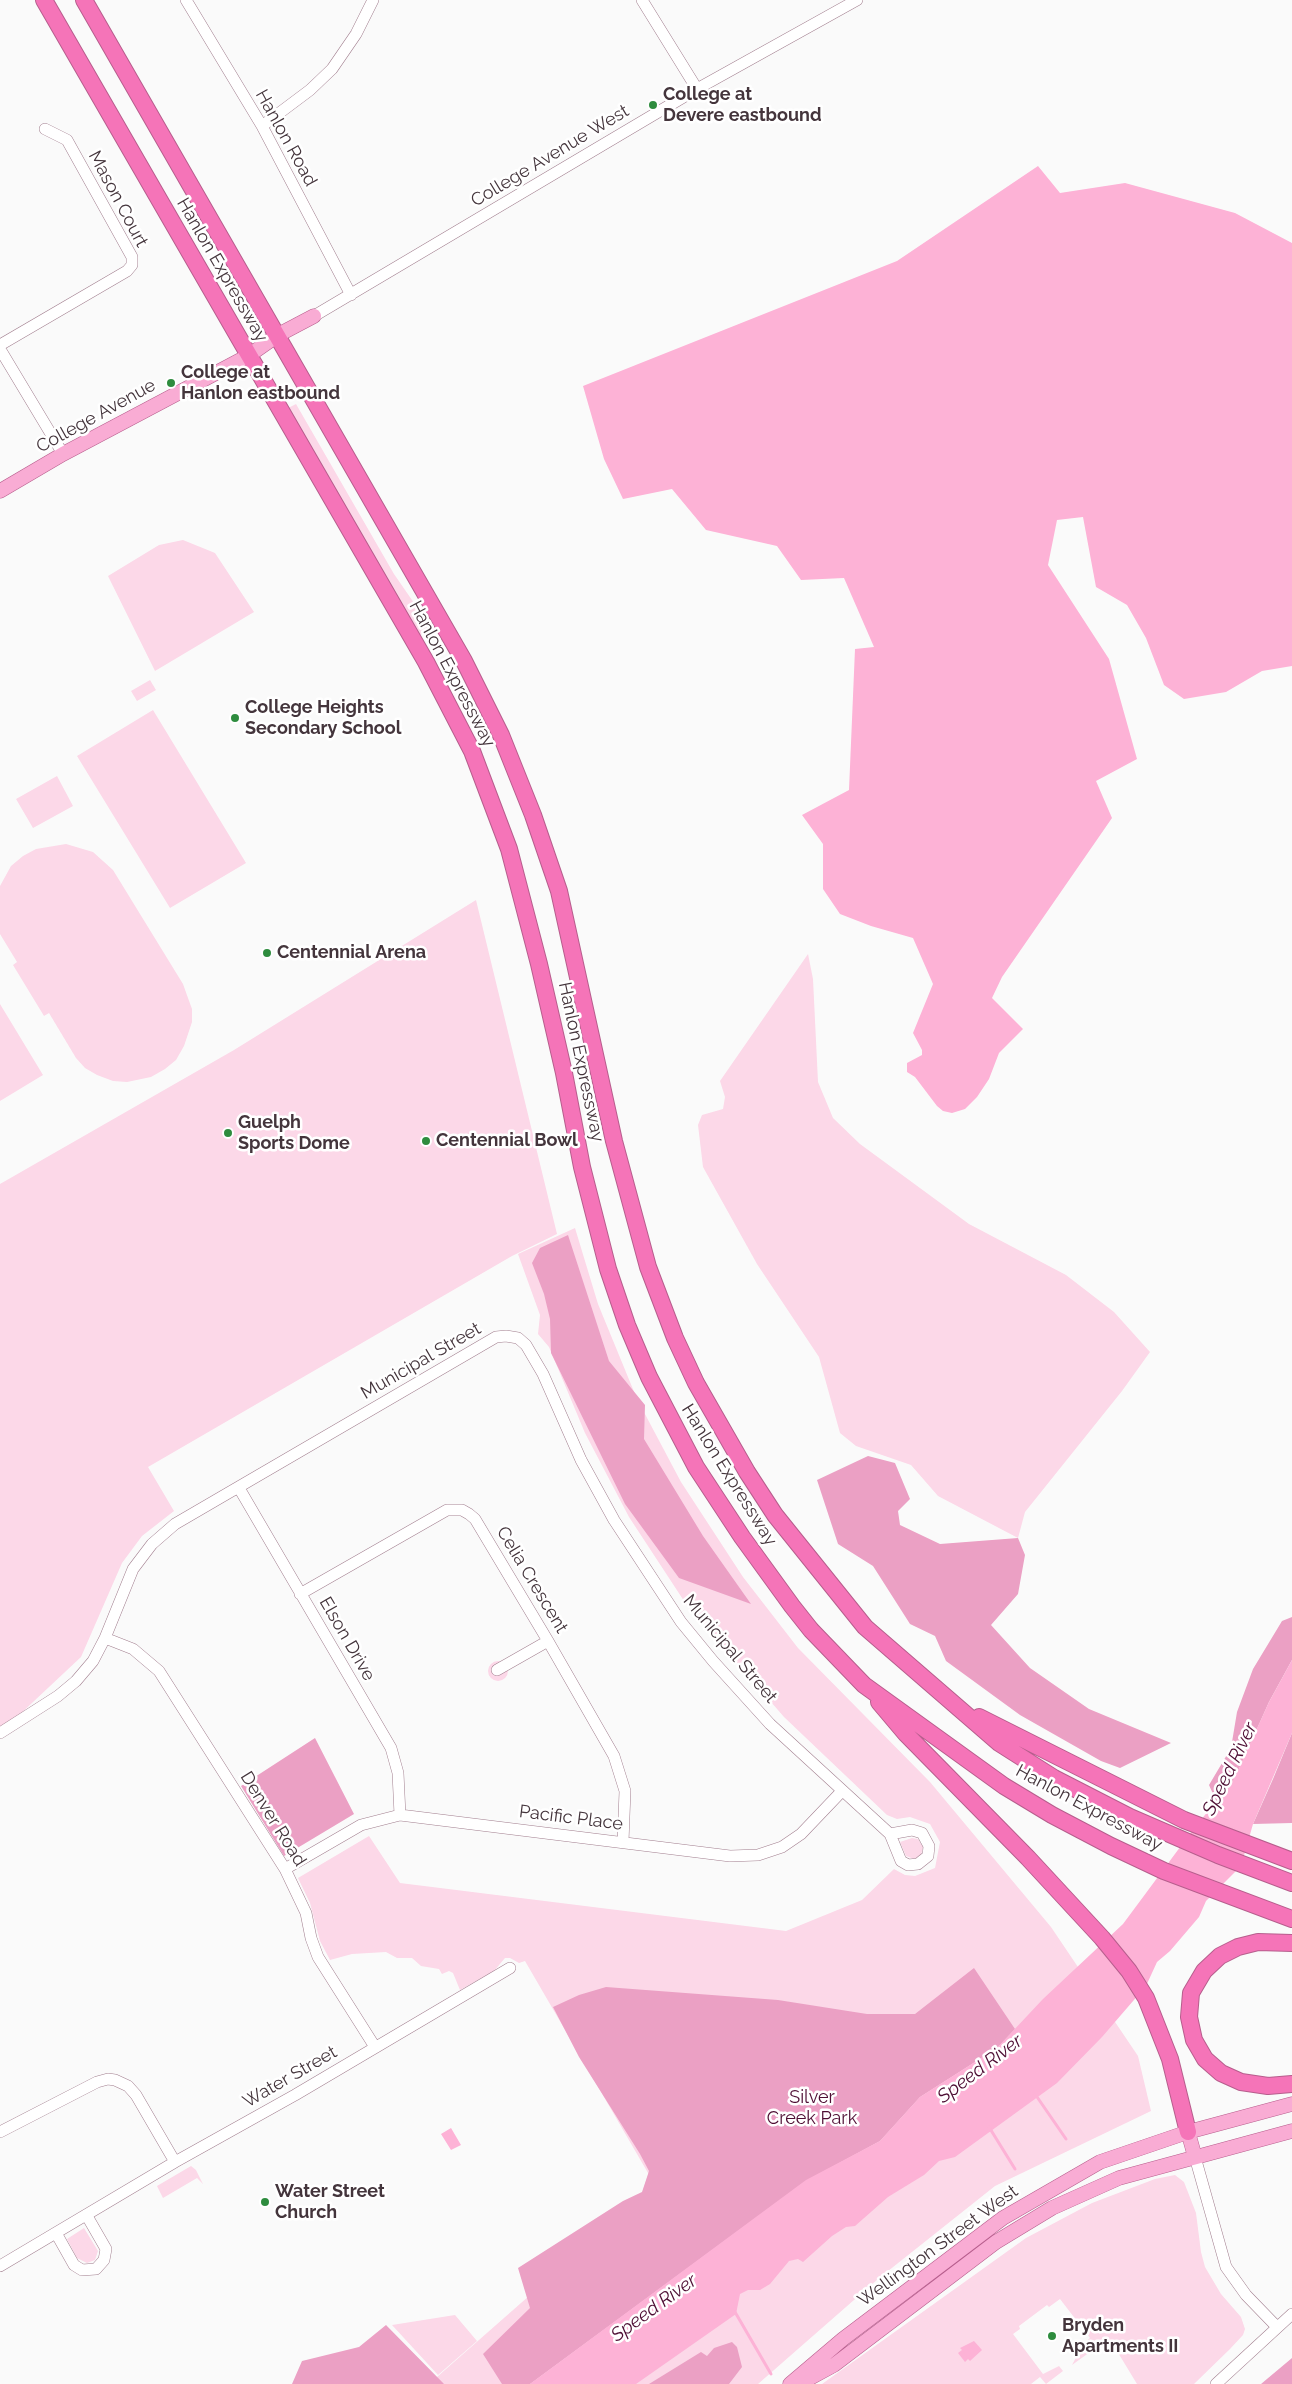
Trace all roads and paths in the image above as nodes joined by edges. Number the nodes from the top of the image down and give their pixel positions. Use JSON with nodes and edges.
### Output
{"nodes":[{"id":1,"x":44,"y":0,"type":"edge"},
{"id":2,"x":84,"y":0,"type":"edge"},
{"id":3,"x":186,"y":0,"type":"edge"},
{"id":4,"x":373,"y":0,"type":"edge"},
{"id":5,"x":642,"y":0,"type":"edge"},
{"id":6,"x":857,"y":0,"type":"edge"},
{"id":7,"x":697,"y":89,"type":"junction"},
{"id":8,"x":262,"y":126,"type":"junction"},
{"id":9,"x":45,"y":129,"type":"dead end"},
{"id":10,"x":351,"y":295,"type":"junction"},
{"id":11,"x":314,"y":316,"type":"joint"},
{"id":12,"x":278,"y":336,"type":"junction"},
{"id":13,"x":0,"y":347,"type":"edge"},
{"id":14,"x":248,"y":356,"type":"junction"},
{"id":15,"x":63,"y":454,"type":"junction"},
{"id":16,"x":0,"y":491,"type":"edge"},
{"id":17,"x":239,"y":1488,"type":"junction"},
{"id":18,"x":300,"y":1594,"type":"junction"},
{"id":19,"x":105,"y":1638,"type":"junction"},
{"id":20,"x":548,"y":1641,"type":"junction"},
{"id":21,"x":497,"y":1670,"type":"dead end"},
{"id":22,"x":864,"y":1685,"type":"junction"},
{"id":23,"x":957,"y":1706,"type":"junction"},
{"id":24,"x":0,"y":1733,"type":"edge"},
{"id":25,"x":842,"y":1791,"type":"junction"},
{"id":26,"x":400,"y":1815,"type":"junction"},
{"id":27,"x":890,"y":1834,"type":"dead end"},
{"id":28,"x":623,"y":1842,"type":"junction"},
{"id":29,"x":1292,"y":1861,"type":"edge"},
{"id":30,"x":284,"y":1869,"type":"junction"},
{"id":31,"x":1292,"y":1883,"type":"edge"},
{"id":32,"x":1292,"y":1919,"type":"edge"},
{"id":33,"x":1292,"y":1943,"type":"edge"},
{"id":34,"x":510,"y":1968,"type":"dead end"},
{"id":35,"x":375,"y":2048,"type":"junction"},
{"id":36,"x":1292,"y":2084,"type":"edge"},
{"id":37,"x":1292,"y":2104,"type":"edge"},
{"id":38,"x":0,"y":2132,"type":"edge"},
{"id":39,"x":1188,"y":2132,"type":"junction"},
{"id":40,"x":1292,"y":2132,"type":"edge"},
{"id":41,"x":1195,"y":2157,"type":"junction"},
{"id":42,"x":175,"y":2162,"type":"junction"},
{"id":43,"x":87,"y":2216,"type":"junction"},
{"id":44,"x":56,"y":2234,"type":"junction"},
{"id":45,"x":0,"y":2266,"type":"edge"},
{"id":46,"x":1292,"y":2314,"type":"edge"},
{"id":47,"x":1277,"y":2327,"type":"junction"},
{"id":48,"x":790,"y":2384,"type":"edge"},
{"id":49,"x":800,"y":2384,"type":"edge"},
{"id":50,"x":1216,"y":2384,"type":"edge"}],
"edges":[{"from":1,"to":14,"type":"highway","name":"Hanlon Expressway"},
{"from":2,"to":12,"type":"highway","name":"Hanlon Expressway"},
{"from":3,"to":8,"type":"street","name":"Hanlon Road"},
{"from":4,"to":8,"type":"street"},
{"from":5,"to":7,"type":"street"},
{"from":6,"to":7,"type":"street","name":"College Avenue West"},
{"from":7,"to":10,"type":"street","name":"College Avenue West"},
{"from":8,"to":10,"type":"street","name":"Hanlon Road"},
{"from":9,"to":13,"type":"street","name":"Mason Court"},
{"from":10,"to":11,"type":"street","name":"College Avenue West"},
{"from":11,"to":12,"type":"main road","name":"College Avenue"},
{"from":12,"to":14,"type":"main road","name":"College Avenue"},
{"from":12,"to":23,"type":"highway","name":"Hanlon Expressway"},
{"from":13,"to":15,"type":"street"},
{"from":14,"to":15,"type":"main road","name":"College Avenue"},
{"from":14,"to":22,"type":"highway","name":"Hanlon Expressway"},
{"from":15,"to":16,"type":"main road","name":"College Avenue"},
{"from":17,"to":18,"type":"street","name":"Elson Drive"},
{"from":17,"to":19,"type":"street","name":"Municipal Street"},
{"from":17,"to":25,"type":"street","name":"Municipal Street"},
{"from":18,"to":20,"type":"street","name":"Celia Crescent"},
{"from":18,"to":26,"type":"street","name":"Elson Drive"},
{"from":19,"to":24,"type":"street","name":"Municipal Street"},
{"from":19,"to":30,"type":"street","name":"Denver Road"},
{"from":20,"to":21,"type":"street"},
{"from":20,"to":28,"type":"street","name":"Celia Crescent"},
{"from":22,"to":32,"type":"highway","name":"Hanlon Expressway"},
{"from":22,"to":39,"type":"highway"},
{"from":23,"to":29,"type":"highway"},
{"from":23,"to":31,"type":"highway","name":"Hanlon Expressway"},
{"from":25,"to":27,"type":"street","name":"Municipal Street"},
{"from":25,"to":28,"type":"street","name":"Pacific Place"},
{"from":26,"to":28,"type":"street","name":"Pacific Place"},
{"from":26,"to":30,"type":"street","name":"Pacific Place"},
{"from":30,"to":35,"type":"street","name":"Denver Road"},
{"from":33,"to":36,"type":"highway"},
{"from":34,"to":35,"type":"street","name":"Water Street"},
{"from":35,"to":42,"type":"street","name":"Water Street"},
{"from":37,"to":39,"type":"main road","name":"Wellington Street West"},
{"from":38,"to":42,"type":"street"},
{"from":39,"to":41,"type":"main road"},
{"from":39,"to":48,"type":"main road","name":"Wellington Street West"},
{"from":40,"to":41,"type":"main road","name":"Wellington Street West"},
{"from":41,"to":47,"type":"street"},
{"from":41,"to":49,"type":"main road","name":"Wellington Street West"},
{"from":42,"to":43,"type":"street","name":"Water Street"},
{"from":43,"to":44,"type":"street","name":"Water Street"},
{"from":43,"to":44,"type":"street"},
{"from":44,"to":45,"type":"street","name":"Water Street"},
{"from":46,"to":47,"type":"street"},
{"from":47,"to":50,"type":"street"}]}
